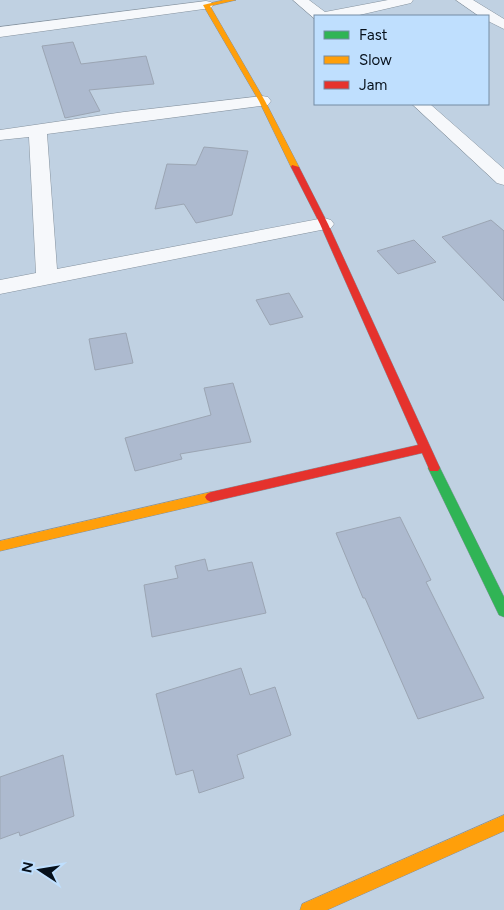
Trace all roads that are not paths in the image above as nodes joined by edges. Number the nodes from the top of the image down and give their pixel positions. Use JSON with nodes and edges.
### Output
{"nodes":[{"id":1,"x":233,"y":0,"type":"edge"},
{"id":2,"x":300,"y":0,"type":"edge"},
{"id":3,"x":406,"y":0,"type":"edge"},
{"id":4,"x":463,"y":0,"type":"edge"},
{"id":5,"x":206,"y":6,"type":"junction"},
{"id":6,"x":319,"y":15,"type":"edge"},
{"id":7,"x":337,"y":15,"type":"edge"},
{"id":8,"x":488,"y":15,"type":"edge"},
{"id":9,"x":489,"y":16,"type":"edge"},
{"id":10,"x":504,"y":25,"type":"edge"},
{"id":11,"x":0,"y":32,"type":"edge"},
{"id":12,"x":262,"y":101,"type":"junction"},
{"id":13,"x":421,"y":105,"type":"edge"},
{"id":14,"x":38,"y":130,"type":"junction"},
{"id":15,"x":0,"y":134,"type":"edge"},
{"id":16,"x":504,"y":179,"type":"edge"},
{"id":17,"x":324,"y":224,"type":"junction"},
{"id":18,"x":47,"y":279,"type":"junction"},
{"id":19,"x":0,"y":287,"type":"edge"},
{"id":20,"x":424,"y":448,"type":"junction"},
{"id":21,"x":0,"y":546,"type":"edge"},
{"id":22,"x":504,"y":611,"type":"edge"},
{"id":23,"x":504,"y":824,"type":"edge"},
{"id":24,"x":308,"y":910,"type":"edge"}],
"edges":[{"from":1,"to":5,"type":"street"},
{"from":2,"to":6,"type":"street"},
{"from":3,"to":7,"type":"street"},
{"from":4,"to":8,"type":"street"},
{"from":5,"to":11,"type":"street"},
{"from":5,"to":12,"type":"street"},
{"from":9,"to":10,"type":"street"},
{"from":12,"to":14,"type":"street"},
{"from":12,"to":17,"type":"street"},
{"from":13,"to":16,"type":"street"},
{"from":14,"to":15,"type":"street"},
{"from":14,"to":18,"type":"street"},
{"from":17,"to":18,"type":"street"},
{"from":17,"to":20,"type":"street"},
{"from":18,"to":19,"type":"street"},
{"from":20,"to":21,"type":"street"},
{"from":20,"to":22,"type":"street"},
{"from":23,"to":24,"type":"street"}]}
